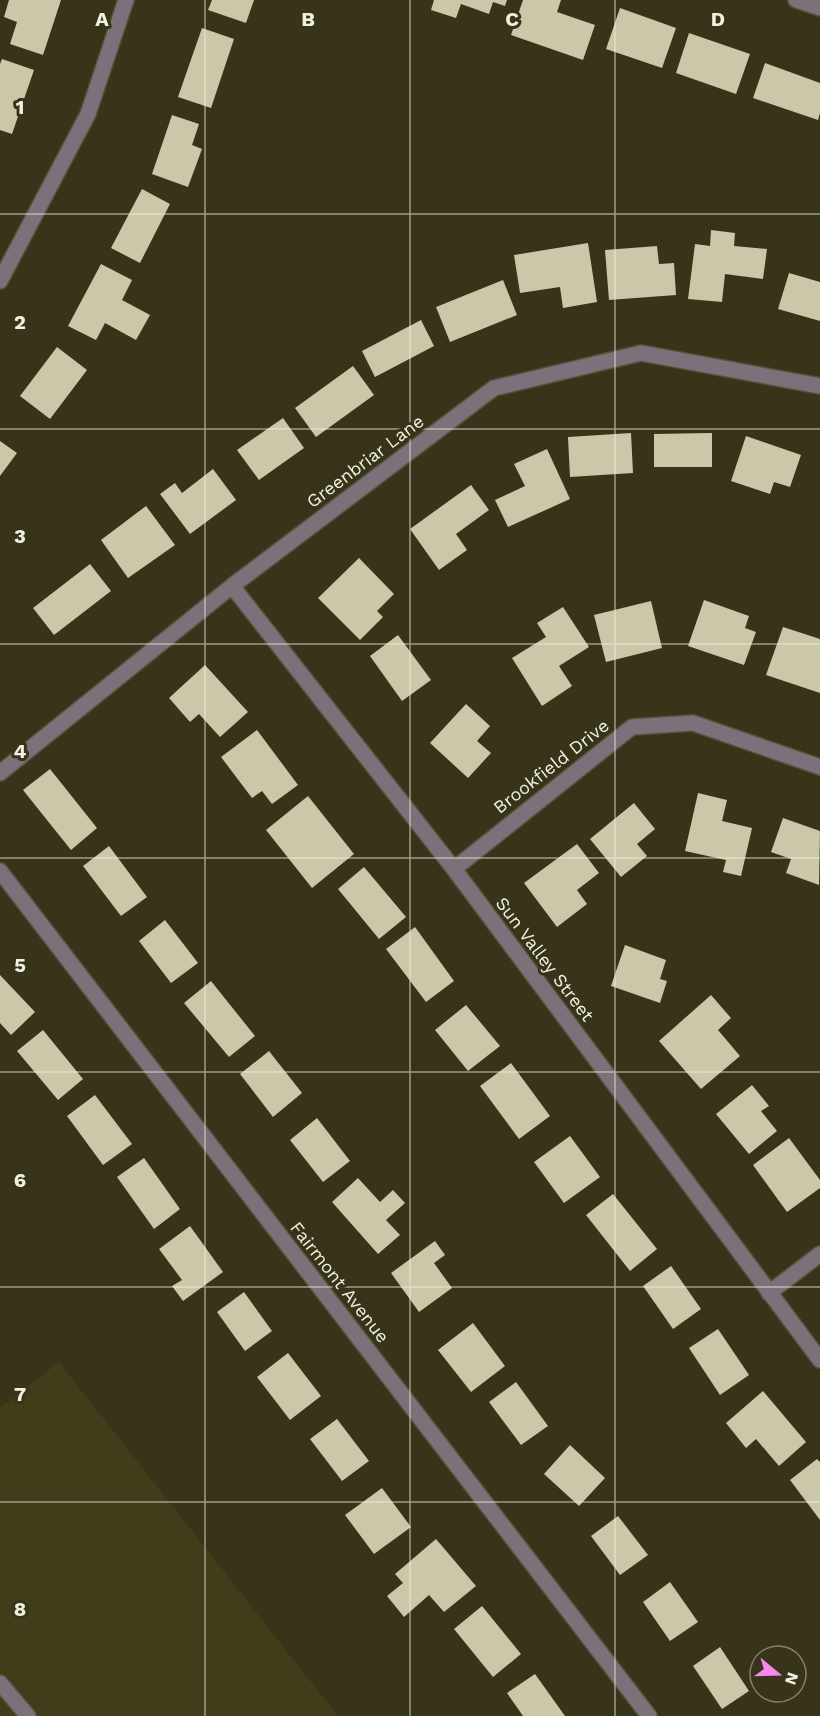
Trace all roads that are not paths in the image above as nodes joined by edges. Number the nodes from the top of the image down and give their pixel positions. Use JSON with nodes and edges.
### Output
{"nodes":[{"id":1,"x":126,"y":0,"type":"edge"},
{"id":2,"x":796,"y":0,"type":"edge"},
{"id":3,"x":820,"y":8,"type":"edge"},
{"id":4,"x":0,"y":281,"type":"edge"},
{"id":5,"x":820,"y":386,"type":"edge"},
{"id":6,"x":232,"y":586,"type":"junction"},
{"id":7,"x":820,"y":767,"type":"edge"},
{"id":8,"x":0,"y":773,"type":"edge"},
{"id":9,"x":454,"y":869,"type":"junction"},
{"id":10,"x":0,"y":871,"type":"edge"},
{"id":11,"x":820,"y":1254,"type":"edge"},
{"id":12,"x":769,"y":1293,"type":"junction"},
{"id":13,"x":820,"y":1360,"type":"edge"},
{"id":14,"x":0,"y":1683,"type":"edge"},
{"id":15,"x":28,"y":1716,"type":"edge"},
{"id":16,"x":649,"y":1716,"type":"edge"}],
"edges":[{"from":1,"to":4,"type":"street"},
{"from":2,"to":3,"type":"street"},
{"from":5,"to":6,"type":"street","name":"Greenbriar Lane"},
{"from":6,"to":8,"type":"street","name":"Greenbriar Lane"},
{"from":6,"to":9,"type":"street","name":"Sun Valley Street"},
{"from":7,"to":9,"type":"street","name":"Brookfield Drive"},
{"from":9,"to":12,"type":"street","name":"Sun Valley Street"},
{"from":10,"to":16,"type":"street","name":"Fairmont Avenue"},
{"from":11,"to":12,"type":"street"},
{"from":12,"to":13,"type":"street","name":"Sun Valley Street"},
{"from":14,"to":15,"type":"street"}]}
